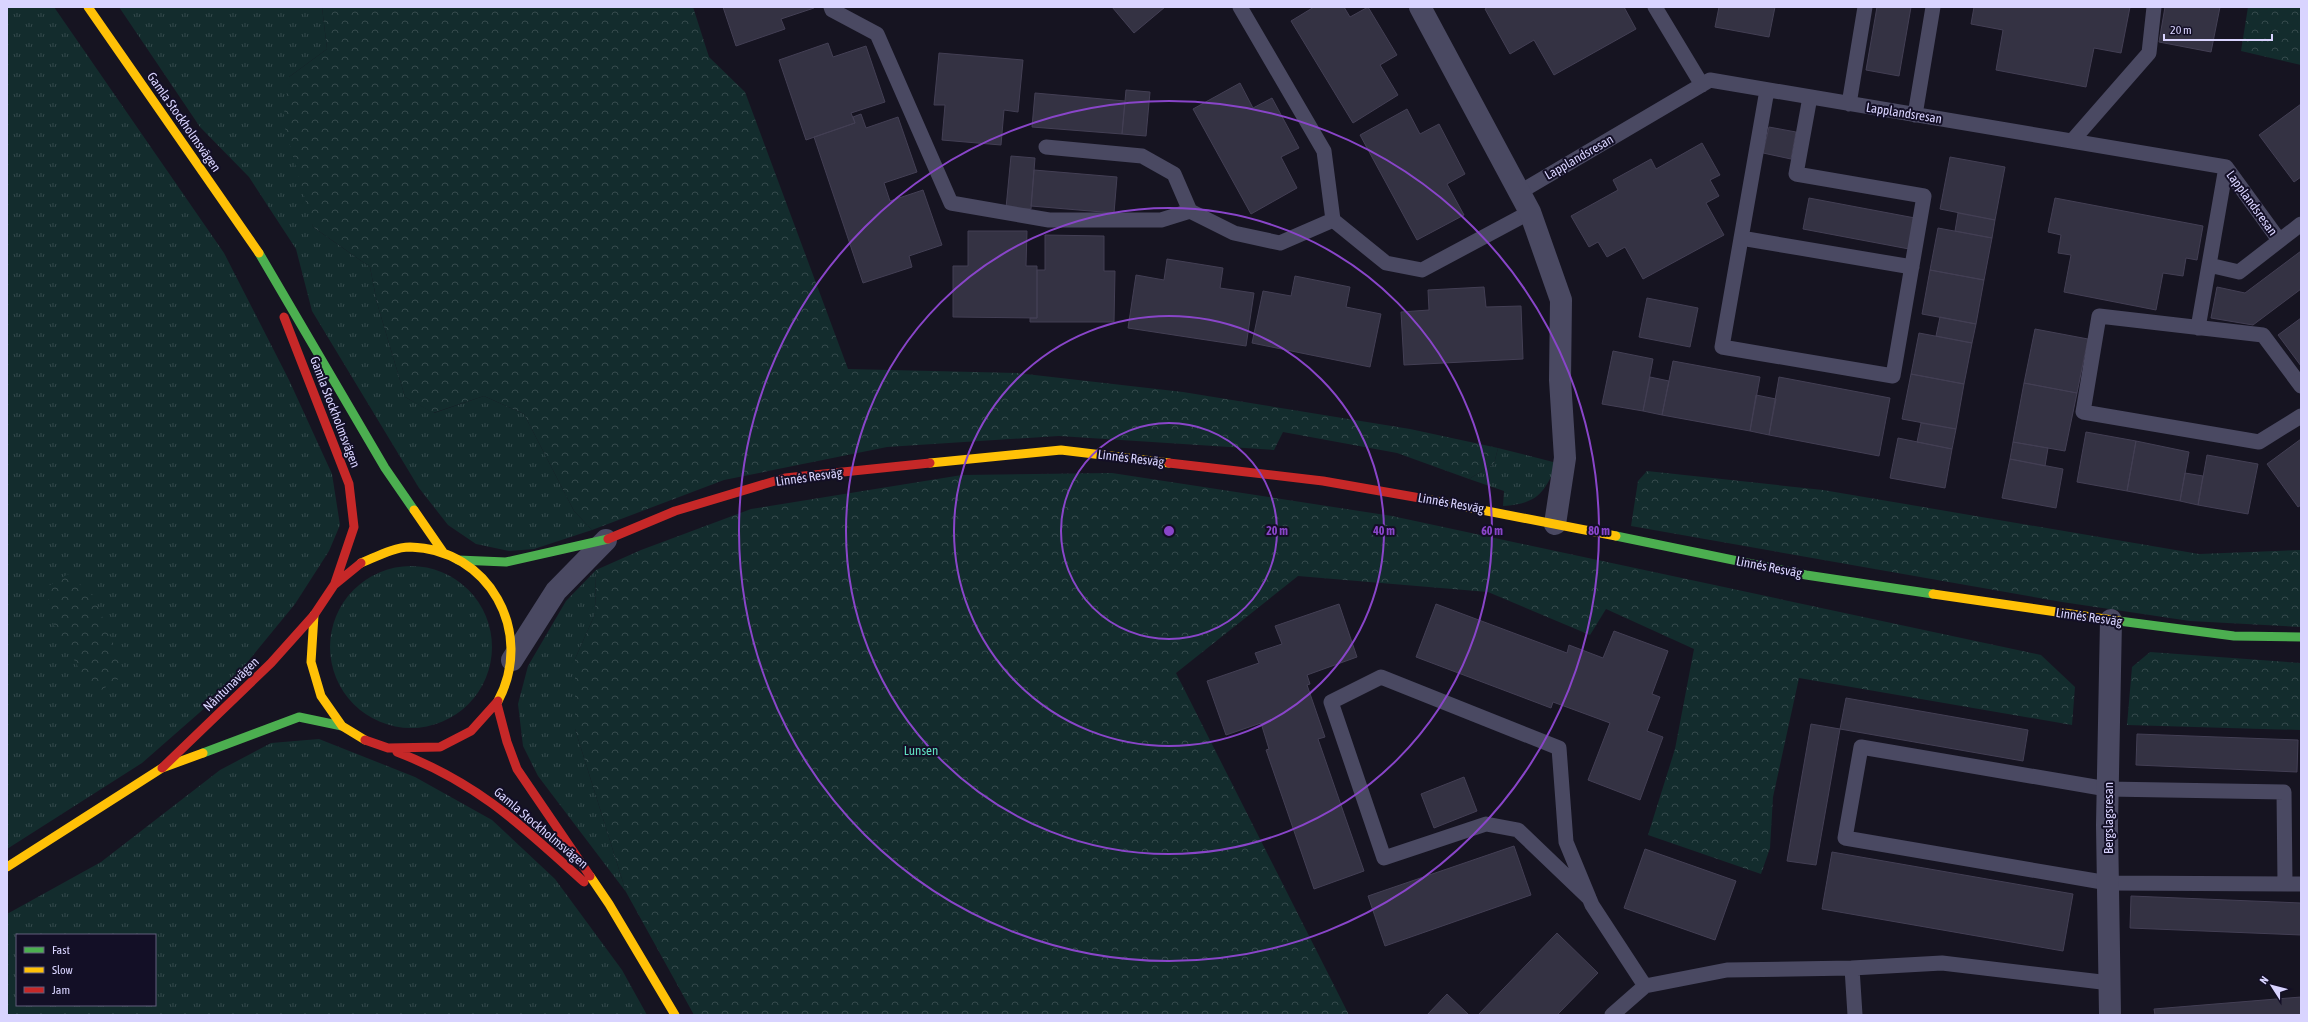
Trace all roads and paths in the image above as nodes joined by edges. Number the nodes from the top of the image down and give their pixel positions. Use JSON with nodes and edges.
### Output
{"nodes":[{"id":1,"x":88,"y":7,"type":"edge"},
{"id":2,"x":831,"y":7,"type":"edge"},
{"id":3,"x":1240,"y":7,"type":"edge"},
{"id":4,"x":1420,"y":7,"type":"edge"},
{"id":5,"x":1655,"y":7,"type":"edge"},
{"id":6,"x":1865,"y":7,"type":"edge"},
{"id":7,"x":1933,"y":7,"type":"edge"},
{"id":8,"x":2154,"y":7,"type":"edge"},
{"id":9,"x":1702,"y":86,"type":"junction"},
{"id":10,"x":1767,"y":90,"type":"junction"},
{"id":11,"x":1810,"y":97,"type":"junction"},
{"id":12,"x":1849,"y":104,"type":"junction"},
{"id":13,"x":1915,"y":115,"type":"junction"},
{"id":14,"x":2072,"y":141,"type":"junction"},
{"id":15,"x":1046,"y":147,"type":"dead end"},
{"id":16,"x":2226,"y":167,"type":"junction"},
{"id":17,"x":1520,"y":192,"type":"junction"},
{"id":18,"x":1190,"y":211,"type":"junction"},
{"id":19,"x":1530,"y":212,"type":"junction"},
{"id":20,"x":1332,"y":220,"type":"junction"},
{"id":21,"x":2301,"y":224,"type":"edge"},
{"id":22,"x":1741,"y":238,"type":"junction"},
{"id":23,"x":2279,"y":240,"type":"junction"},
{"id":24,"x":259,"y":253,"type":"junction"},
{"id":25,"x":2209,"y":265,"type":"junction"},
{"id":26,"x":1912,"y":268,"type":"junction"},
{"id":27,"x":2198,"y":328,"type":"junction"},
{"id":28,"x":2301,"y":386,"type":"edge"},
{"id":29,"x":2301,"y":416,"type":"edge"},
{"id":30,"x":1556,"y":524,"type":"junction"},
{"id":31,"x":606,"y":540,"type":"junction"},
{"id":32,"x":443,"y":552,"type":"junction"},
{"id":33,"x":458,"y":560,"type":"junction"},
{"id":34,"x":334,"y":585,"type":"junction"},
{"id":35,"x":314,"y":615,"type":"junction"},
{"id":36,"x":2112,"y":620,"type":"junction"},
{"id":37,"x":2301,"y":637,"type":"edge"},
{"id":38,"x":512,"y":660,"type":"junction"},
{"id":39,"x":497,"y":704,"type":"junction"},
{"id":40,"x":342,"y":726,"type":"junction"},
{"id":41,"x":388,"y":748,"type":"junction"},
{"id":42,"x":162,"y":768,"type":"junction"},
{"id":43,"x":2107,"y":789,"type":"junction"},
{"id":44,"x":7,"y":867,"type":"edge"},
{"id":45,"x":2108,"y":883,"type":"junction"},
{"id":46,"x":2285,"y":884,"type":"junction"},
{"id":47,"x":2301,"y":884,"type":"edge"},
{"id":48,"x":1590,"y":898,"type":"junction"},
{"id":49,"x":609,"y":904,"type":"junction"},
{"id":50,"x":1852,"y":968,"type":"junction"},
{"id":51,"x":2110,"y":983,"type":"junction"},
{"id":52,"x":1645,"y":986,"type":"junction"},
{"id":53,"x":676,"y":1015,"type":"edge"},
{"id":54,"x":1612,"y":1015,"type":"edge"},
{"id":55,"x":1855,"y":1015,"type":"edge"},
{"id":56,"x":2110,"y":1015,"type":"edge"}],
"edges":[{"from":1,"to":24,"type":"street","name":"Gamla Stockholmsvägen"},
{"from":2,"to":18,"type":"lane"},
{"from":3,"to":20,"type":"lane"},
{"from":4,"to":17,"type":"street"},
{"from":5,"to":9,"type":"lane"},
{"from":6,"to":12,"type":"lane"},
{"from":7,"to":13,"type":"lane"},
{"from":8,"to":14,"type":"lane"},
{"from":9,"to":10,"type":"lane","name":"Lapplandsresan"},
{"from":9,"to":17,"type":"lane","name":"Lapplandsresan"},
{"from":10,"to":11,"type":"lane","name":"Lapplandsresan"},
{"from":10,"to":22,"type":"lane"},
{"from":11,"to":12,"type":"lane","name":"Lapplandsresan"},
{"from":11,"to":26,"type":"lane"},
{"from":12,"to":13,"type":"lane","name":"Lapplandsresan"},
{"from":13,"to":14,"type":"lane","name":"Lapplandsresan"},
{"from":14,"to":16,"type":"lane","name":"Lapplandsresan"},
{"from":15,"to":18,"type":"lane"},
{"from":16,"to":23,"type":"lane","name":"Lapplandsresan"},
{"from":16,"to":25,"type":"lane"},
{"from":17,"to":19,"type":"street"},
{"from":18,"to":20,"type":"lane"},
{"from":19,"to":20,"type":"lane"},
{"from":19,"to":30,"type":"street"},
{"from":21,"to":23,"type":"lane"},
{"from":22,"to":26,"type":"lane"},
{"from":22,"to":26,"type":"lane"},
{"from":23,"to":25,"type":"lane"},
{"from":24,"to":32,"type":"street","name":"Gamla Stockholmsvägen"},
{"from":24,"to":34,"type":"street","name":"Gamla Stockholmsvägen"},
{"from":25,"to":27,"type":"lane"},
{"from":27,"to":28,"type":"lane"},
{"from":27,"to":29,"type":"lane"},
{"from":30,"to":31,"type":"street","name":"Linnés Resväg"},
{"from":30,"to":36,"type":"street","name":"Linnés Resväg"},
{"from":31,"to":33,"type":"street","name":"Linnés Resväg"},
{"from":31,"to":38,"type":"street","name":"Linnés Resväg"},
{"from":32,"to":33,"type":"street"},
{"from":32,"to":34,"type":"street"},
{"from":33,"to":38,"type":"street"},
{"from":34,"to":35,"type":"street","name":"Nåntunavägen"},
{"from":35,"to":40,"type":"street"},
{"from":35,"to":42,"type":"street","name":"Nåntunavägen"},
{"from":36,"to":37,"type":"street","name":"Linnés Resväg"},
{"from":36,"to":43,"type":"street","name":"Bergslagsresan"},
{"from":38,"to":39,"type":"street"},
{"from":39,"to":41,"type":"street"},
{"from":39,"to":49,"type":"street","name":"Gamla Stockholmsvägen"},
{"from":40,"to":41,"type":"street"},
{"from":40,"to":42,"type":"street","name":"Nåntunavägen"},
{"from":41,"to":49,"type":"street","name":"Gamla Stockholmsvägen"},
{"from":42,"to":44,"type":"street","name":"Nåntunavägen"},
{"from":43,"to":45,"type":"street","name":"Bergslagsresan"},
{"from":43,"to":45,"type":"lane"},
{"from":43,"to":46,"type":"lane"},
{"from":45,"to":46,"type":"lane"},
{"from":45,"to":51,"type":"street","name":"Bergslagsresan"},
{"from":46,"to":47,"type":"lane"},
{"from":48,"to":48,"type":"lane"},
{"from":48,"to":52,"type":"lane"},
{"from":49,"to":53,"type":"street","name":"Gamla Stockholmsvägen"},
{"from":50,"to":51,"type":"lane"},
{"from":50,"to":52,"type":"lane"},
{"from":50,"to":55,"type":"lane"},
{"from":51,"to":56,"type":"street","name":"Bergslagsresan"},
{"from":52,"to":54,"type":"lane"}]}
